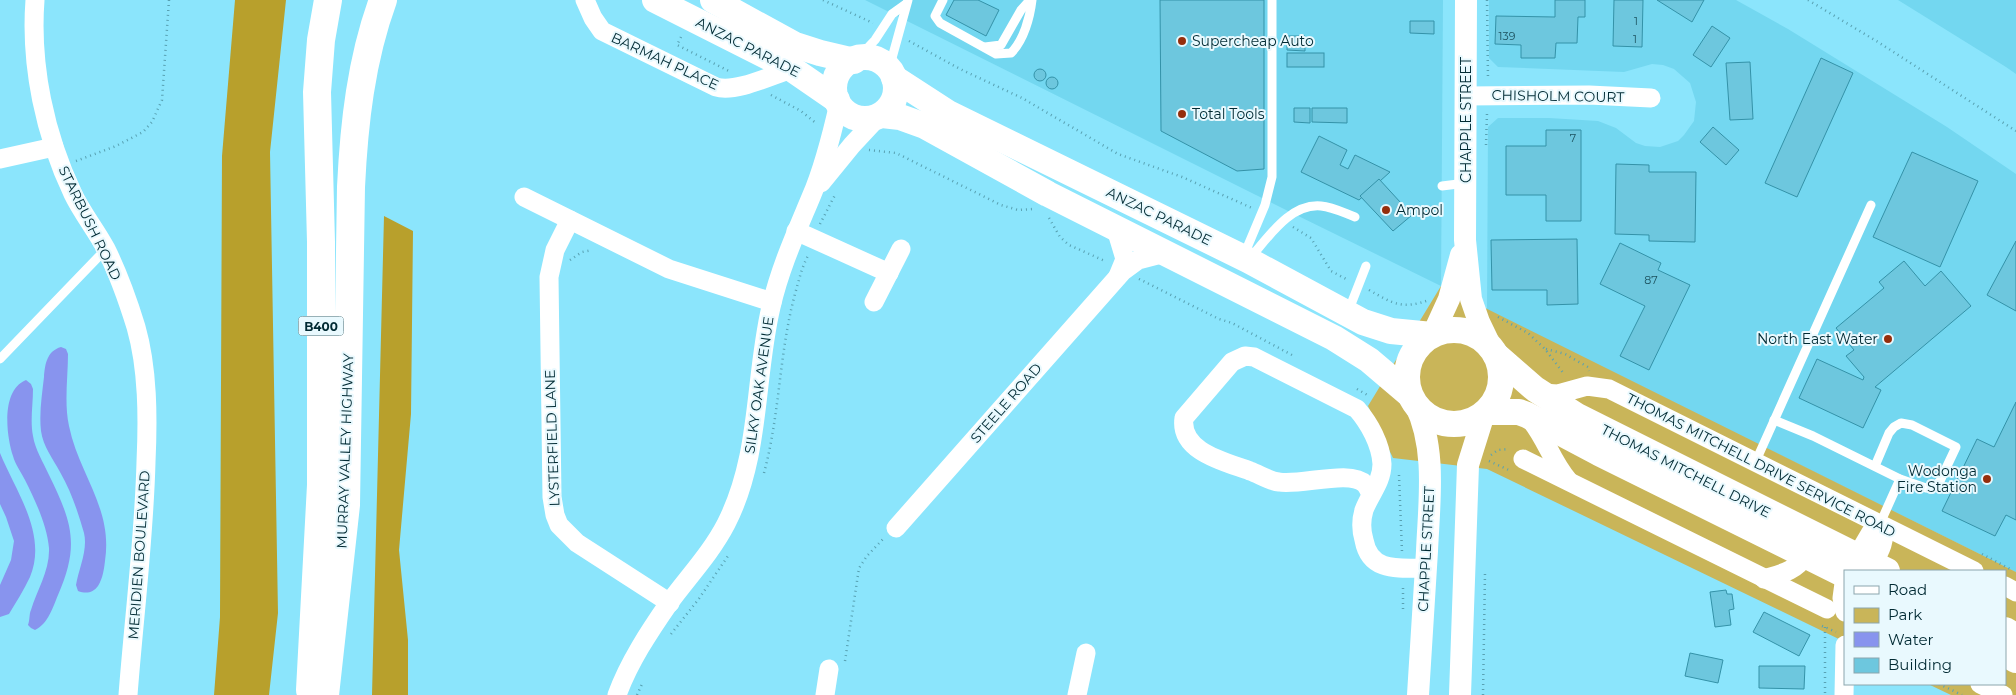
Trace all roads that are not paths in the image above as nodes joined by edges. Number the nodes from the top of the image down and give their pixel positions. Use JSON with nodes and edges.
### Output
{"nodes":[{"id":1,"x":35,"y":0,"type":"edge"},
{"id":2,"x":328,"y":0,"type":"edge"},
{"id":3,"x":383,"y":0,"type":"edge"},
{"id":4,"x":586,"y":0,"type":"edge"},
{"id":5,"x":655,"y":0,"type":"edge"},
{"id":6,"x":713,"y":0,"type":"edge"},
{"id":7,"x":943,"y":0,"type":"edge"},
{"id":8,"x":1031,"y":0,"type":"edge"},
{"id":9,"x":1272,"y":0,"type":"edge"},
{"id":10,"x":1466,"y":0,"type":"edge"},
{"id":11,"x":907,"y":2,"type":"edge"},
{"id":12,"x":983,"y":46,"type":"junction"},
{"id":13,"x":855,"y":60,"type":"junction"},
{"id":14,"x":792,"y":68,"type":"junction"},
{"id":15,"x":893,"y":76,"type":"junction"},
{"id":16,"x":1465,"y":96,"type":"junction"},
{"id":17,"x":1651,"y":98,"type":"dead end"},
{"id":18,"x":838,"y":101,"type":"junction"},
{"id":19,"x":880,"y":115,"type":"junction"},
{"id":20,"x":54,"y":147,"type":"junction"},
{"id":21,"x":0,"y":159,"type":"edge"},
{"id":22,"x":1466,"y":183,"type":"junction"},
{"id":23,"x":1442,"y":186,"type":"dead end"},
{"id":24,"x":812,"y":196,"type":"junction"},
{"id":25,"x":524,"y":197,"type":"dead end"},
{"id":26,"x":1870,"y":205,"type":"dead end"},
{"id":27,"x":1355,"y":217,"type":"dead end"},
{"id":28,"x":570,"y":220,"type":"junction"},
{"id":29,"x":1116,"y":229,"type":"junction"},
{"id":30,"x":796,"y":231,"type":"junction"},
{"id":31,"x":1465,"y":240,"type":"junction"},
{"id":32,"x":106,"y":249,"type":"junction"},
{"id":33,"x":901,"y":249,"type":"dead end"},
{"id":34,"x":1165,"y":253,"type":"junction"},
{"id":35,"x":1246,"y":258,"type":"junction"},
{"id":36,"x":1366,"y":266,"type":"dead end"},
{"id":37,"x":889,"y":273,"type":"junction"},
{"id":38,"x":1116,"y":279,"type":"junction"},
{"id":39,"x":772,"y":302,"type":"junction"},
{"id":40,"x":874,"y":302,"type":"dead end"},
{"id":41,"x":1348,"y":314,"type":"junction"},
{"id":42,"x":1433,"y":335,"type":"junction"},
{"id":43,"x":1494,"y":351,"type":"junction"},
{"id":44,"x":142,"y":355,"type":"joint"},
{"id":45,"x":0,"y":359,"type":"edge"},
{"id":46,"x":1541,"y":393,"type":"junction"},
{"id":47,"x":1412,"y":399,"type":"junction"},
{"id":48,"x":1486,"y":413,"type":"junction"},
{"id":49,"x":1524,"y":414,"type":"junction"},
{"id":50,"x":1774,"y":420,"type":"junction"},
{"id":51,"x":1520,"y":453,"type":"road end"},
{"id":52,"x":1755,"y":463,"type":"junction"},
{"id":53,"x":1875,"y":466,"type":"junction"},
{"id":54,"x":1900,"y":479,"type":"junction"},
{"id":55,"x":1571,"y":482,"type":"junction"},
{"id":56,"x":1371,"y":494,"type":"junction"},
{"id":57,"x":1882,"y":526,"type":"junction"},
{"id":58,"x":896,"y":528,"type":"road end"},
{"id":59,"x":1806,"y":544,"type":"junction"},
{"id":60,"x":1426,"y":568,"type":"junction"},
{"id":61,"x":1860,"y":569,"type":"edge"},
{"id":62,"x":1972,"y":570,"type":"edge"},
{"id":63,"x":1764,"y":578,"type":"junction"},
{"id":64,"x":1844,"y":595,"type":"edge"},
{"id":65,"x":670,"y":603,"type":"junction"},
{"id":66,"x":1832,"y":616,"type":"edge"},
{"id":67,"x":1086,"y":653,"type":"dead end"},
{"id":68,"x":830,"y":669,"type":"road end"},
{"id":69,"x":1982,"y":685,"type":"edge"},
{"id":70,"x":128,"y":695,"type":"edge"},
{"id":71,"x":309,"y":695,"type":"edge"},
{"id":72,"x":325,"y":695,"type":"edge"},
{"id":73,"x":617,"y":695,"type":"edge"},
{"id":74,"x":826,"y":695,"type":"edge"},
{"id":75,"x":1077,"y":695,"type":"edge"},
{"id":76,"x":1418,"y":695,"type":"edge"},
{"id":77,"x":1460,"y":695,"type":"edge"},
{"id":78,"x":2003,"y":695,"type":"edge"}],
"edges":[{"from":1,"to":20,"type":"street","name":"STARBUSH ROAD"},
{"from":2,"to":71,"type":"main road","name":"MURRAY VALLEY HIGHWAY","number":"B400"},
{"from":3,"to":72,"type":"main road","name":"MURRAY VALLEY HIGHWAY","number":"B400"},
{"from":4,"to":14,"type":"street","name":"BARMAH PLACE"},
{"from":5,"to":14,"type":"main road","name":"ANZAC PARADE"},
{"from":6,"to":13,"type":"main road","name":"ANZAC PARADE"},
{"from":7,"to":12,"type":"lane"},
{"from":8,"to":12,"type":"lane"},
{"from":8,"to":12,"type":"lane"},
{"from":9,"to":35,"type":"lane"},
{"from":10,"to":16,"type":"street","name":"CHAPPLE STREET"},
{"from":11,"to":13,"type":"lane"},
{"from":11,"to":15,"type":"lane"},
{"from":13,"to":15,"type":"main road"},
{"from":13,"to":18,"type":"main road"},
{"from":14,"to":18,"type":"main road","name":"ANZAC PARADE"},
{"from":15,"to":19,"type":"main road"},
{"from":15,"to":35,"type":"main road","name":"ANZAC PARADE"},
{"from":16,"to":17,"type":"street","name":"CHISHOLM COURT"},
{"from":16,"to":22,"type":"street","name":"CHAPPLE STREET"},
{"from":18,"to":19,"type":"main road"},
{"from":18,"to":24,"type":"street","name":"SILKY OAK AVENUE"},
{"from":19,"to":24,"type":"street","name":"SILKY OAK AVENUE"},
{"from":19,"to":29,"type":"main road"},
{"from":20,"to":21,"type":"street"},
{"from":20,"to":32,"type":"street","name":"STARBUSH ROAD"},
{"from":22,"to":23,"type":"lane"},
{"from":22,"to":31,"type":"street","name":"CHAPPLE STREET"},
{"from":24,"to":30,"type":"street","name":"SILKY OAK AVENUE"},
{"from":25,"to":28,"type":"street"},
{"from":26,"to":50,"type":"lane"},
{"from":27,"to":35,"type":"lane"},
{"from":28,"to":39,"type":"street"},
{"from":28,"to":65,"type":"street","name":"LYSTERFIELD LANE"},
{"from":29,"to":34,"type":"main road"},
{"from":29,"to":38,"type":"street","name":"STEELE ROAD"},
{"from":30,"to":37,"type":"street"},
{"from":30,"to":39,"type":"street","name":"SILKY OAK AVENUE"},
{"from":31,"to":42,"type":"street","name":"CHAPPLE STREET"},
{"from":31,"to":43,"type":"street","name":"CHAPPLE STREET"},
{"from":32,"to":44,"type":"street","name":"STARBUSH ROAD"},
{"from":32,"to":45,"type":"lane"},
{"from":33,"to":37,"type":"street"},
{"from":34,"to":38,"type":"street","name":"STEELE ROAD"},
{"from":34,"to":47,"type":"main road"},
{"from":35,"to":41,"type":"main road","name":"ANZAC PARADE"},
{"from":36,"to":41,"type":"lane"},
{"from":37,"to":40,"type":"street"},
{"from":38,"to":58,"type":"street","name":"STEELE ROAD"},
{"from":39,"to":65,"type":"street","name":"SILKY OAK AVENUE"},
{"from":41,"to":42,"type":"main road","name":"ANZAC PARADE"},
{"from":42,"to":43,"type":"main road"},
{"from":42,"to":47,"type":"main road"},
{"from":43,"to":46,"type":"main road","name":"THOMAS MITCHELL DRIVE"},
{"from":43,"to":48,"type":"main road"},
{"from":44,"to":70,"type":"street","name":"MERIDIEN BOULEVARD"},
{"from":46,"to":52,"type":"street","name":"THOMAS MITCHELL DRIVE SERVICE ROAD"},
{"from":46,"to":59,"type":"main road","name":"THOMAS MITCHELL DRIVE"},
{"from":47,"to":48,"type":"main road"},
{"from":47,"to":60,"type":"street","name":"CHAPPLE STREET"},
{"from":48,"to":49,"type":"main road","name":"THOMAS MITCHELL DRIVE"},
{"from":48,"to":77,"type":"street"},
{"from":49,"to":55,"type":"street"},
{"from":49,"to":59,"type":"main road","name":"THOMAS MITCHELL DRIVE"},
{"from":50,"to":52,"type":"lane"},
{"from":50,"to":53,"type":"lane"},
{"from":51,"to":55,"type":"street"},
{"from":52,"to":57,"type":"street","name":"THOMAS MITCHELL DRIVE SERVICE ROAD"},
{"from":53,"to":54,"type":"lane"},
{"from":53,"to":54,"type":"lane"},
{"from":54,"to":57,"type":"lane"},
{"from":55,"to":63,"type":"street"},
{"from":56,"to":56,"type":"street"},
{"from":56,"to":60,"type":"street"},
{"from":57,"to":61,"type":"street"},
{"from":57,"to":62,"type":"street","name":"THOMAS MITCHELL DRIVE SERVICE ROAD"},
{"from":59,"to":61,"type":"main road","name":"THOMAS MITCHELL DRIVE"},
{"from":59,"to":63,"type":"street"},
{"from":60,"to":76,"type":"street","name":"CHAPPLE STREET"},
{"from":63,"to":66,"type":"street"},
{"from":64,"to":66,"type":"street"},
{"from":65,"to":73,"type":"street","name":"SILKY OAK AVENUE"},
{"from":67,"to":75,"type":"street"},
{"from":68,"to":74,"type":"street"},
{"from":69,"to":78,"type":"street"}]}
